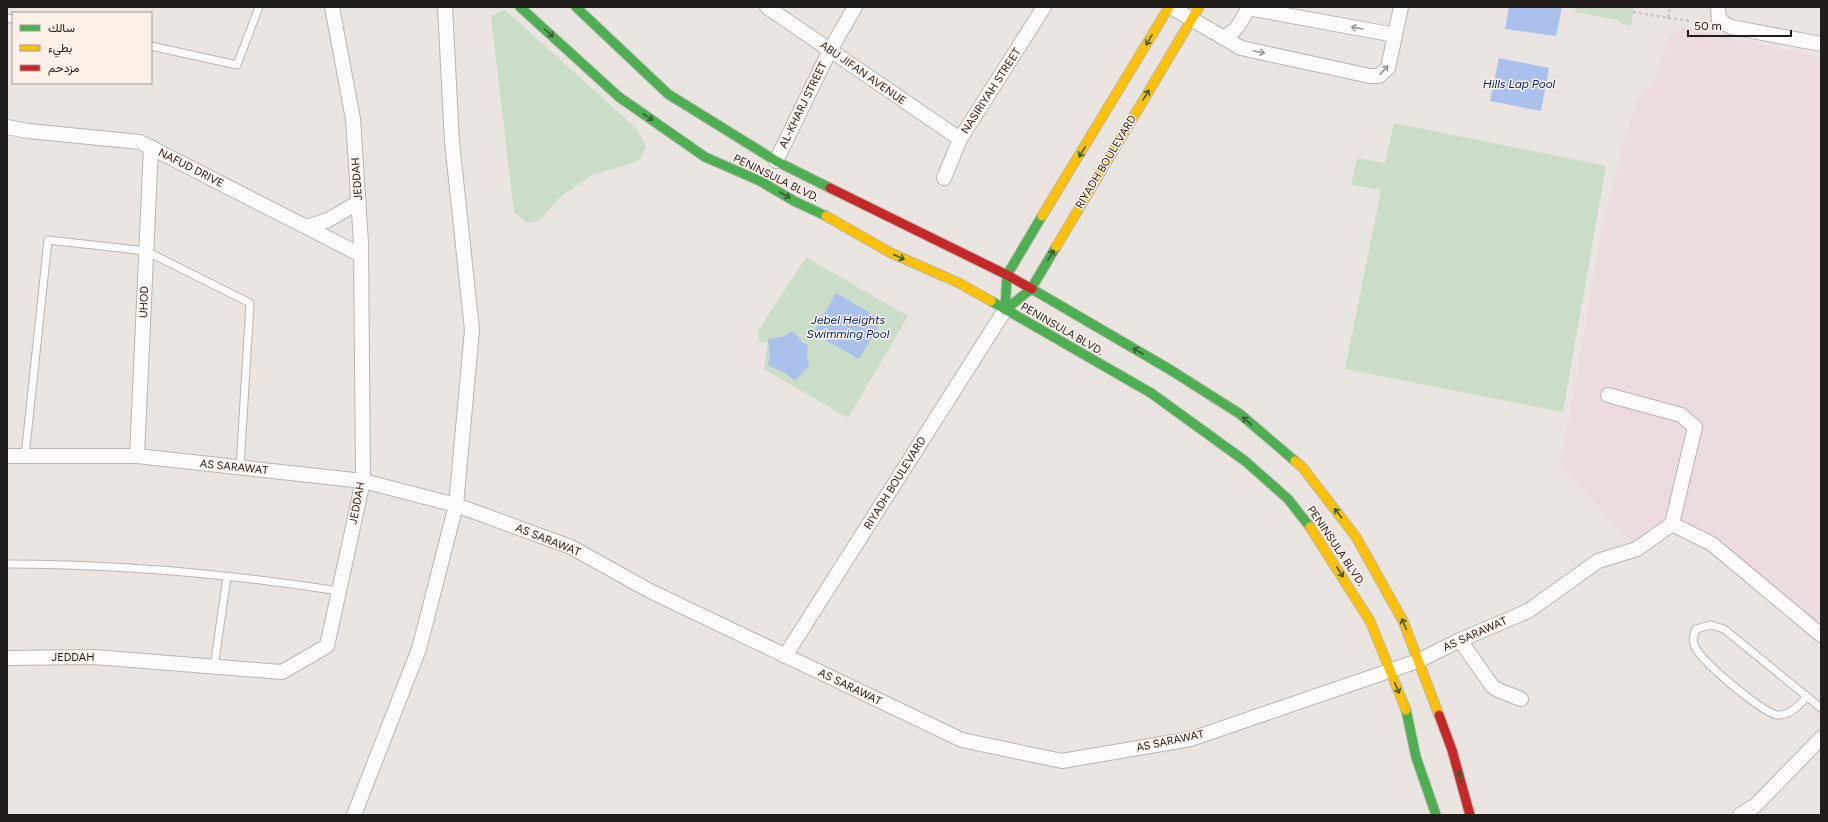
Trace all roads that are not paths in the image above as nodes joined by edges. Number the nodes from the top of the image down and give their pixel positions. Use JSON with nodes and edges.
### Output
{"nodes":[{"id":1,"x":259,"y":7,"type":"edge"},
{"id":2,"x":332,"y":7,"type":"edge"},
{"id":3,"x":445,"y":7,"type":"edge"},
{"id":4,"x":520,"y":7,"type":"edge"},
{"id":5,"x":576,"y":7,"type":"edge"},
{"id":6,"x":767,"y":7,"type":"edge"},
{"id":7,"x":855,"y":7,"type":"edge"},
{"id":8,"x":1044,"y":7,"type":"edge"},
{"id":9,"x":1170,"y":7,"type":"edge"},
{"id":10,"x":1199,"y":7,"type":"edge"},
{"id":11,"x":1402,"y":7,"type":"edge"},
{"id":12,"x":1718,"y":7,"type":"edge"},
{"id":13,"x":1249,"y":8,"type":"edge"},
{"id":14,"x":1192,"y":19,"type":"junction"},
{"id":15,"x":1395,"y":35,"type":"junction"},
{"id":16,"x":1224,"y":37,"type":"junction"},
{"id":17,"x":1821,"y":44,"type":"edge"},
{"id":18,"x":152,"y":46,"type":"edge"},
{"id":19,"x":830,"y":50,"type":"junction"},
{"id":20,"x":7,"y":127,"type":"edge"},
{"id":21,"x":960,"y":139,"type":"junction"},
{"id":22,"x":151,"y":148,"type":"junction"},
{"id":23,"x":776,"y":161,"type":"junction"},
{"id":24,"x":944,"y":178,"type":"dead end"},
{"id":25,"x":359,"y":202,"type":"junction"},
{"id":26,"x":307,"y":227,"type":"junction"},
{"id":27,"x":146,"y":251,"type":"junction"},
{"id":28,"x":361,"y":255,"type":"junction"},
{"id":29,"x":1007,"y":275,"type":"junction"},
{"id":30,"x":1031,"y":289,"type":"junction"},
{"id":31,"x":1005,"y":310,"type":"junction"},
{"id":32,"x":1608,"y":395,"type":"dead end"},
{"id":33,"x":7,"y":456,"type":"edge"},
{"id":34,"x":25,"y":456,"type":"junction"},
{"id":35,"x":137,"y":456,"type":"junction"},
{"id":36,"x":240,"y":467,"type":"junction"},
{"id":37,"x":363,"y":481,"type":"junction"},
{"id":38,"x":456,"y":505,"type":"junction"},
{"id":39,"x":1672,"y":524,"type":"junction"},
{"id":40,"x":7,"y":564,"type":"edge"},
{"id":41,"x":227,"y":577,"type":"junction"},
{"id":42,"x":339,"y":591,"type":"junction"},
{"id":43,"x":1821,"y":635,"type":"edge"},
{"id":44,"x":1460,"y":640,"type":"junction"},
{"id":45,"x":785,"y":656,"type":"junction"},
{"id":46,"x":7,"y":658,"type":"edge"},
{"id":47,"x":1418,"y":660,"type":"junction"},
{"id":48,"x":214,"y":667,"type":"junction"},
{"id":49,"x":1390,"y":670,"type":"junction"},
{"id":50,"x":1807,"y":696,"type":"junction"},
{"id":51,"x":1521,"y":699,"type":"dead end"},
{"id":52,"x":1821,"y":708,"type":"edge"},
{"id":53,"x":1821,"y":738,"type":"edge"},
{"id":54,"x":354,"y":815,"type":"edge"},
{"id":55,"x":1436,"y":815,"type":"edge"},
{"id":56,"x":1470,"y":815,"type":"edge"},
{"id":57,"x":1740,"y":815,"type":"edge"}],
"edges":[{"from":1,"to":18,"type":"lane"},
{"from":2,"to":25,"type":"street","name":"JEDDAH"},
{"from":3,"to":38,"type":"street"},
{"from":4,"to":31,"type":"main road","name":"PENINSULA BLVD.","one_way":true},
{"from":5,"to":23,"type":"main road","name":"PENINSULA BLVD."},
{"from":6,"to":19,"type":"street","name":"ABU JIFAN AVENUE"},
{"from":7,"to":19,"type":"street","name":"AL-KHARJ STREET"},
{"from":8,"to":21,"type":"street","name":"NASIRIYAH STREET"},
{"from":9,"to":14,"type":"street"},
{"from":9,"to":29,"type":"main road","name":"RIYADH BOULEVARD","one_way":true},
{"from":10,"to":14,"type":"main road","name":"RIYADH BOULEVARD"},
{"from":11,"to":15,"type":"street"},
{"from":12,"to":17,"type":"street"},
{"from":15,"to":13,"type":"street","one_way":true},
{"from":13,"to":16,"type":"street"},
{"from":14,"to":16,"type":"street"},
{"from":30,"to":14,"type":"main road","name":"RIYADH BOULEVARD","one_way":true},
{"from":16,"to":15,"type":"street","one_way":true},
{"from":19,"to":21,"type":"street","name":"ABU JIFAN AVENUE"},
{"from":19,"to":23,"type":"street","name":"AL-KHARJ STREET"},
{"from":20,"to":22,"type":"street","name":"NAFUD DRIVE"},
{"from":21,"to":24,"type":"street","name":"NASIRIYAH STREET"},
{"from":22,"to":26,"type":"street","name":"NAFUD DRIVE"},
{"from":22,"to":27,"type":"street","name":"UHOD"},
{"from":23,"to":29,"type":"main road","name":"PENINSULA BLVD."},
{"from":25,"to":26,"type":"street"},
{"from":25,"to":28,"type":"street","name":"JEDDAH"},
{"from":26,"to":28,"type":"street","name":"NAFUD DRIVE"},
{"from":27,"to":34,"type":"lane"},
{"from":27,"to":35,"type":"street","name":"UHOD"},
{"from":27,"to":36,"type":"lane"},
{"from":28,"to":37,"type":"street","name":"JEDDAH"},
{"from":29,"to":30,"type":"main road","name":"PENINSULA BLVD."},
{"from":29,"to":31,"type":"main road","name":"RIYADH BOULEVARD"},
{"from":30,"to":31,"type":"main road","name":"RIYADH BOULEVARD"},
{"from":47,"to":30,"type":"main road","name":"PENINSULA BLVD.","one_way":true},
{"from":31,"to":45,"type":"street","name":"RIYADH BOULEVARD"},
{"from":31,"to":49,"type":"main road","name":"PENINSULA BLVD.","one_way":true},
{"from":32,"to":39,"type":"street"},
{"from":33,"to":34,"type":"street","name":"AS SARAWAT"},
{"from":34,"to":35,"type":"street","name":"AS SARAWAT"},
{"from":35,"to":36,"type":"street","name":"AS SARAWAT"},
{"from":36,"to":37,"type":"street","name":"AS SARAWAT"},
{"from":37,"to":38,"type":"street","name":"AS SARAWAT"},
{"from":37,"to":42,"type":"street","name":"JEDDAH"},
{"from":38,"to":45,"type":"street","name":"AS SARAWAT"},
{"from":38,"to":54,"type":"street"},
{"from":39,"to":43,"type":"street"},
{"from":39,"to":44,"type":"street","name":"AS SARAWAT"},
{"from":40,"to":41,"type":"lane"},
{"from":41,"to":42,"type":"lane"},
{"from":41,"to":48,"type":"lane"},
{"from":42,"to":48,"type":"street","name":"JEDDAH"},
{"from":44,"to":47,"type":"street","name":"AS SARAWAT"},
{"from":44,"to":51,"type":"street"},
{"from":45,"to":49,"type":"street","name":"AS SARAWAT"},
{"from":46,"to":48,"type":"street","name":"JEDDAH"},
{"from":47,"to":49,"type":"street","name":"AS SARAWAT"},
{"from":56,"to":47,"type":"main road","name":"PENINSULA BLVD.","one_way":true},
{"from":49,"to":55,"type":"main road","name":"PENINSULA BLVD.","one_way":true},
{"from":50,"to":50,"type":"lane"},
{"from":50,"to":52,"type":"lane"},
{"from":53,"to":57,"type":"street"}]}
